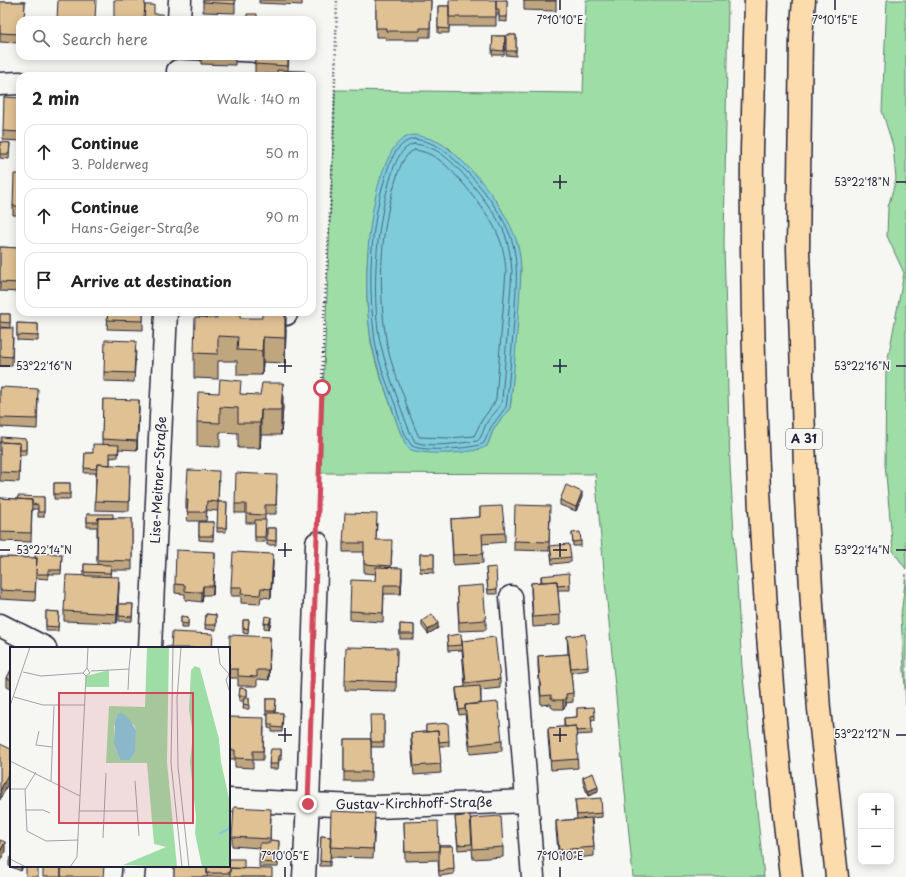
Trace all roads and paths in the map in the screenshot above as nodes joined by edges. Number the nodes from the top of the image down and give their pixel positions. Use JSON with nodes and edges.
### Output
{"nodes":[{"id":1,"x":180,"y":0,"type":"edge"},
{"id":2,"x":337,"y":0,"type":"edge"},
{"id":3,"x":756,"y":0,"type":"edge"},
{"id":4,"x":804,"y":0,"type":"edge"},
{"id":5,"x":179,"y":16,"type":"edge"},
{"id":6,"x":178,"y":68,"type":"edge"},
{"id":7,"x":226,"y":72,"type":"edge"},
{"id":8,"x":16,"y":83,"type":"edge"},
{"id":9,"x":0,"y":84,"type":"edge"},
{"id":10,"x":166,"y":316,"type":"edge"},
{"id":11,"x":317,"y":543,"type":"joint"},
{"id":12,"x":511,"y":597,"type":"dead end"},
{"id":13,"x":0,"y":625,"type":"edge"},
{"id":14,"x":43,"y":647,"type":"edge"},
{"id":15,"x":150,"y":647,"type":"edge"},
{"id":16,"x":230,"y":800,"type":"edge"},
{"id":17,"x":527,"y":801,"type":"junction"},
{"id":18,"x":308,"y":804,"type":"junction"},
{"id":19,"x":134,"y":867,"type":"edge"},
{"id":20,"x":133,"y":877,"type":"edge"},
{"id":21,"x":304,"y":877,"type":"edge"},
{"id":22,"x":533,"y":877,"type":"edge"},
{"id":23,"x":790,"y":877,"type":"edge"},
{"id":24,"x":836,"y":877,"type":"edge"}],
"edges":[{"from":1,"to":5,"type":"street"},
{"from":2,"to":11,"type":"path"},
{"from":3,"to":23,"type":"highway"},
{"from":4,"to":24,"type":"highway","number":"A 31"},
{"from":6,"to":7,"type":"street"},
{"from":8,"to":9,"type":"street"},
{"from":10,"to":15,"type":"street","name":"Lise-Meitner-Straße"},
{"from":11,"to":18,"type":"street"},
{"from":12,"to":17,"type":"street"},
{"from":13,"to":14,"type":"street"},
{"from":16,"to":18,"type":"street","name":"Gustav-Kirchhoff-Straße"},
{"from":17,"to":18,"type":"street","name":"Gustav-Kirchhoff-Straße"},
{"from":17,"to":22,"type":"street"},
{"from":18,"to":21,"type":"street"},
{"from":19,"to":20,"type":"street"}]}
